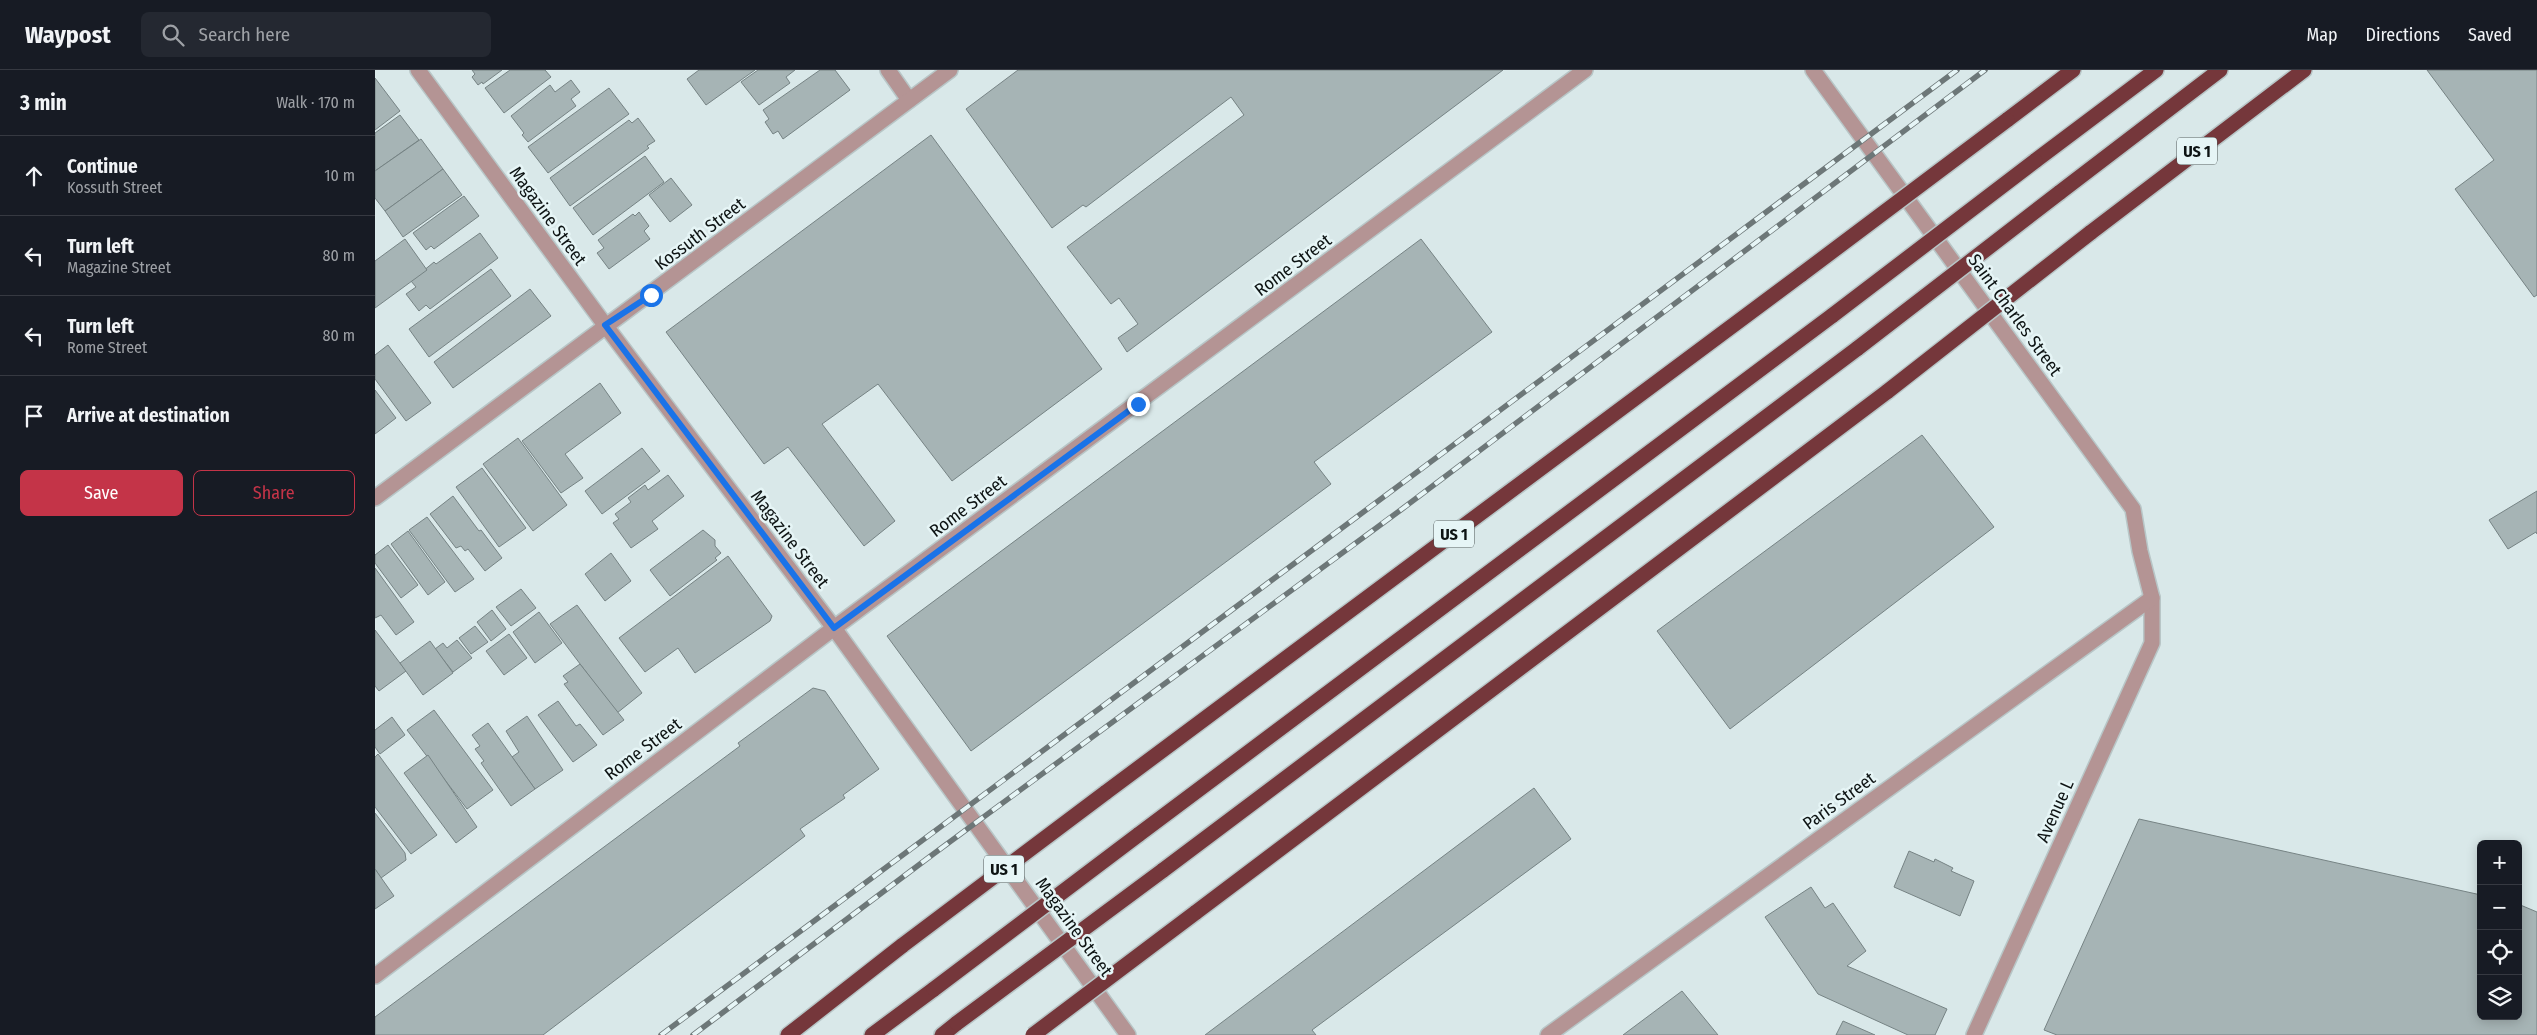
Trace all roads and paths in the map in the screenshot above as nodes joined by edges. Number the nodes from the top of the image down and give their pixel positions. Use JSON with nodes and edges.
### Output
{"nodes":[{"id":1,"x":418,"y":70,"type":"edge"},
{"id":2,"x":888,"y":70,"type":"edge"},
{"id":3,"x":950,"y":70,"type":"edge"},
{"id":4,"x":1585,"y":70,"type":"edge"},
{"id":5,"x":1813,"y":70,"type":"edge"},
{"id":6,"x":2073,"y":70,"type":"edge"},
{"id":7,"x":2156,"y":70,"type":"edge"},
{"id":8,"x":2220,"y":70,"type":"edge"},
{"id":9,"x":2304,"y":70,"type":"edge"},
{"id":10,"x":909,"y":100,"type":"junction"},
{"id":11,"x":605,"y":325,"type":"junction"},
{"id":12,"x":375,"y":498,"type":"edge"},
{"id":13,"x":2152,"y":598,"type":"junction"},
{"id":14,"x":834,"y":628,"type":"junction"},
{"id":15,"x":375,"y":976,"type":"edge"},
{"id":16,"x":788,"y":1035,"type":"edge"},
{"id":17,"x":872,"y":1035,"type":"edge"},
{"id":18,"x":942,"y":1035,"type":"edge"},
{"id":19,"x":1033,"y":1035,"type":"edge"},
{"id":20,"x":1128,"y":1035,"type":"edge"},
{"id":21,"x":1547,"y":1035,"type":"edge"},
{"id":22,"x":1973,"y":1035,"type":"edge"}],
"edges":[{"from":1,"to":11,"type":"street","name":"Magazine Street"},
{"from":2,"to":10,"type":"street"},
{"from":3,"to":10,"type":"street","name":"Kossuth Street"},
{"from":4,"to":14,"type":"street","name":"Rome Street"},
{"from":5,"to":13,"type":"street","name":"Saint Charles Street"},
{"from":6,"to":16,"type":"highway","number":"US 1","bridge":true},
{"from":7,"to":17,"type":"highway","bridge":true},
{"from":8,"to":18,"type":"highway","bridge":true},
{"from":9,"to":19,"type":"highway","number":"US 1","bridge":true},
{"from":10,"to":11,"type":"street","name":"Kossuth Street"},
{"from":11,"to":12,"type":"street","name":"Kossuth Street"},
{"from":11,"to":14,"type":"street","name":"Magazine Street"},
{"from":13,"to":21,"type":"street","name":"Paris Street"},
{"from":13,"to":22,"type":"street","name":"Avenue L"},
{"from":14,"to":15,"type":"street","name":"Rome Street"},
{"from":14,"to":20,"type":"street","name":"Magazine Street"}]}
